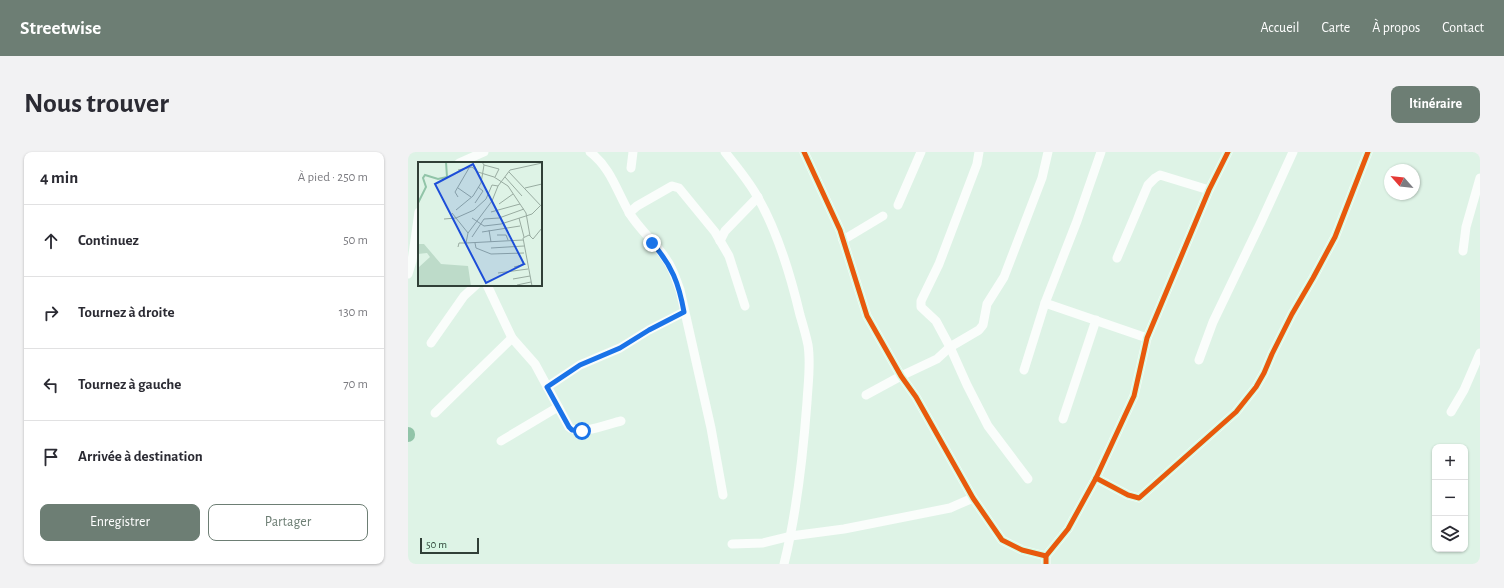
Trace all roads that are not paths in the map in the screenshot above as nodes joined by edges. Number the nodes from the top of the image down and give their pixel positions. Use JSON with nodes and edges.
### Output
{"nodes":[{"id":1,"x":484,"y":152,"type":"edge"},
{"id":2,"x":590,"y":152,"type":"edge"},
{"id":3,"x":633,"y":152,"type":"edge"},
{"id":4,"x":725,"y":152,"type":"edge"},
{"id":5,"x":804,"y":152,"type":"edge"},
{"id":6,"x":921,"y":152,"type":"edge"},
{"id":7,"x":980,"y":152,"type":"edge"},
{"id":8,"x":1048,"y":152,"type":"edge"},
{"id":9,"x":1101,"y":152,"type":"edge"},
{"id":10,"x":1228,"y":152,"type":"edge"},
{"id":11,"x":1293,"y":152,"type":"edge"},
{"id":12,"x":1368,"y":152,"type":"edge"},
{"id":13,"x":461,"y":162,"type":"edge"},
{"id":14,"x":631,"y":168,"type":"dead end"},
{"id":15,"x":1480,"y":178,"type":"edge"},
{"id":16,"x":1209,"y":190,"type":"junction"},
{"id":17,"x":758,"y":197,"type":"junction"},
{"id":18,"x":898,"y":205,"type":"dead end"},
{"id":19,"x":629,"y":213,"type":"junction"},
{"id":20,"x":883,"y":216,"type":"dead end"},
{"id":21,"x":418,"y":219,"type":"edge"},
{"id":22,"x":843,"y":240,"type":"junction"},
{"id":23,"x":720,"y":241,"type":"junction"},
{"id":24,"x":1463,"y":251,"type":"dead end"},
{"id":25,"x":1117,"y":258,"type":"dead end"},
{"id":26,"x":408,"y":274,"type":"edge"},
{"id":27,"x":475,"y":286,"type":"edge"},
{"id":28,"x":487,"y":286,"type":"edge"},
{"id":29,"x":1044,"y":303,"type":"junction"},
{"id":30,"x":745,"y":306,"type":"dead end"},
{"id":31,"x":684,"y":312,"type":"junction"},
{"id":32,"x":1096,"y":320,"type":"junction"},
{"id":33,"x":512,"y":338,"type":"junction"},
{"id":34,"x":1147,"y":338,"type":"junction"},
{"id":35,"x":431,"y":343,"type":"dead end"},
{"id":36,"x":950,"y":347,"type":"junction"},
{"id":37,"x":1480,"y":353,"type":"edge"},
{"id":38,"x":1199,"y":360,"type":"dead end"},
{"id":39,"x":1024,"y":370,"type":"dead end"},
{"id":40,"x":900,"y":376,"type":"junction"},
{"id":41,"x":547,"y":387,"type":"junction"},
{"id":42,"x":866,"y":395,"type":"dead end"},
{"id":43,"x":558,"y":407,"type":"junction"},
{"id":44,"x":1451,"y":412,"type":"dead end"},
{"id":45,"x":435,"y":413,"type":"dead end"},
{"id":46,"x":1063,"y":420,"type":"dead end"},
{"id":47,"x":621,"y":421,"type":"dead end"},
{"id":48,"x":502,"y":441,"type":"dead end"},
{"id":49,"x":1096,"y":478,"type":"junction"},
{"id":50,"x":1028,"y":479,"type":"dead end"},
{"id":51,"x":723,"y":495,"type":"dead end"},
{"id":52,"x":973,"y":498,"type":"junction"},
{"id":53,"x":791,"y":536,"type":"junction"},
{"id":54,"x":732,"y":544,"type":"dead end"},
{"id":55,"x":1046,"y":560,"type":"edge"},
{"id":56,"x":784,"y":564,"type":"edge"}],
"edges":[{"from":1,"to":13,"type":"street"},
{"from":2,"to":19,"type":"street"},
{"from":3,"to":14,"type":"street"},
{"from":4,"to":17,"type":"street"},
{"from":5,"to":22,"type":"street"},
{"from":6,"to":18,"type":"street"},
{"from":7,"to":36,"type":"street"},
{"from":8,"to":36,"type":"street"},
{"from":9,"to":29,"type":"street"},
{"from":10,"to":16,"type":"street"},
{"from":11,"to":38,"type":"street"},
{"from":12,"to":49,"type":"street"},
{"from":15,"to":24,"type":"street"},
{"from":16,"to":25,"type":"street"},
{"from":16,"to":34,"type":"street"},
{"from":17,"to":23,"type":"street"},
{"from":17,"to":53,"type":"street"},
{"from":19,"to":23,"type":"street"},
{"from":19,"to":31,"type":"street"},
{"from":20,"to":22,"type":"street"},
{"from":21,"to":26,"type":"street"},
{"from":22,"to":40,"type":"street"},
{"from":23,"to":30,"type":"street"},
{"from":27,"to":35,"type":"street"},
{"from":28,"to":33,"type":"street"},
{"from":29,"to":32,"type":"street"},
{"from":29,"to":39,"type":"street"},
{"from":31,"to":41,"type":"street"},
{"from":31,"to":51,"type":"street"},
{"from":32,"to":34,"type":"street"},
{"from":32,"to":46,"type":"street"},
{"from":33,"to":41,"type":"street"},
{"from":33,"to":45,"type":"street"},
{"from":34,"to":49,"type":"street"},
{"from":36,"to":40,"type":"street"},
{"from":36,"to":50,"type":"street"},
{"from":37,"to":44,"type":"street"},
{"from":40,"to":42,"type":"street"},
{"from":40,"to":52,"type":"street"},
{"from":41,"to":43,"type":"street"},
{"from":43,"to":47,"type":"street"},
{"from":43,"to":48,"type":"street"},
{"from":49,"to":55,"type":"street"},
{"from":52,"to":53,"type":"street"},
{"from":52,"to":55,"type":"street"},
{"from":53,"to":54,"type":"street"},
{"from":53,"to":56,"type":"street"}]}
